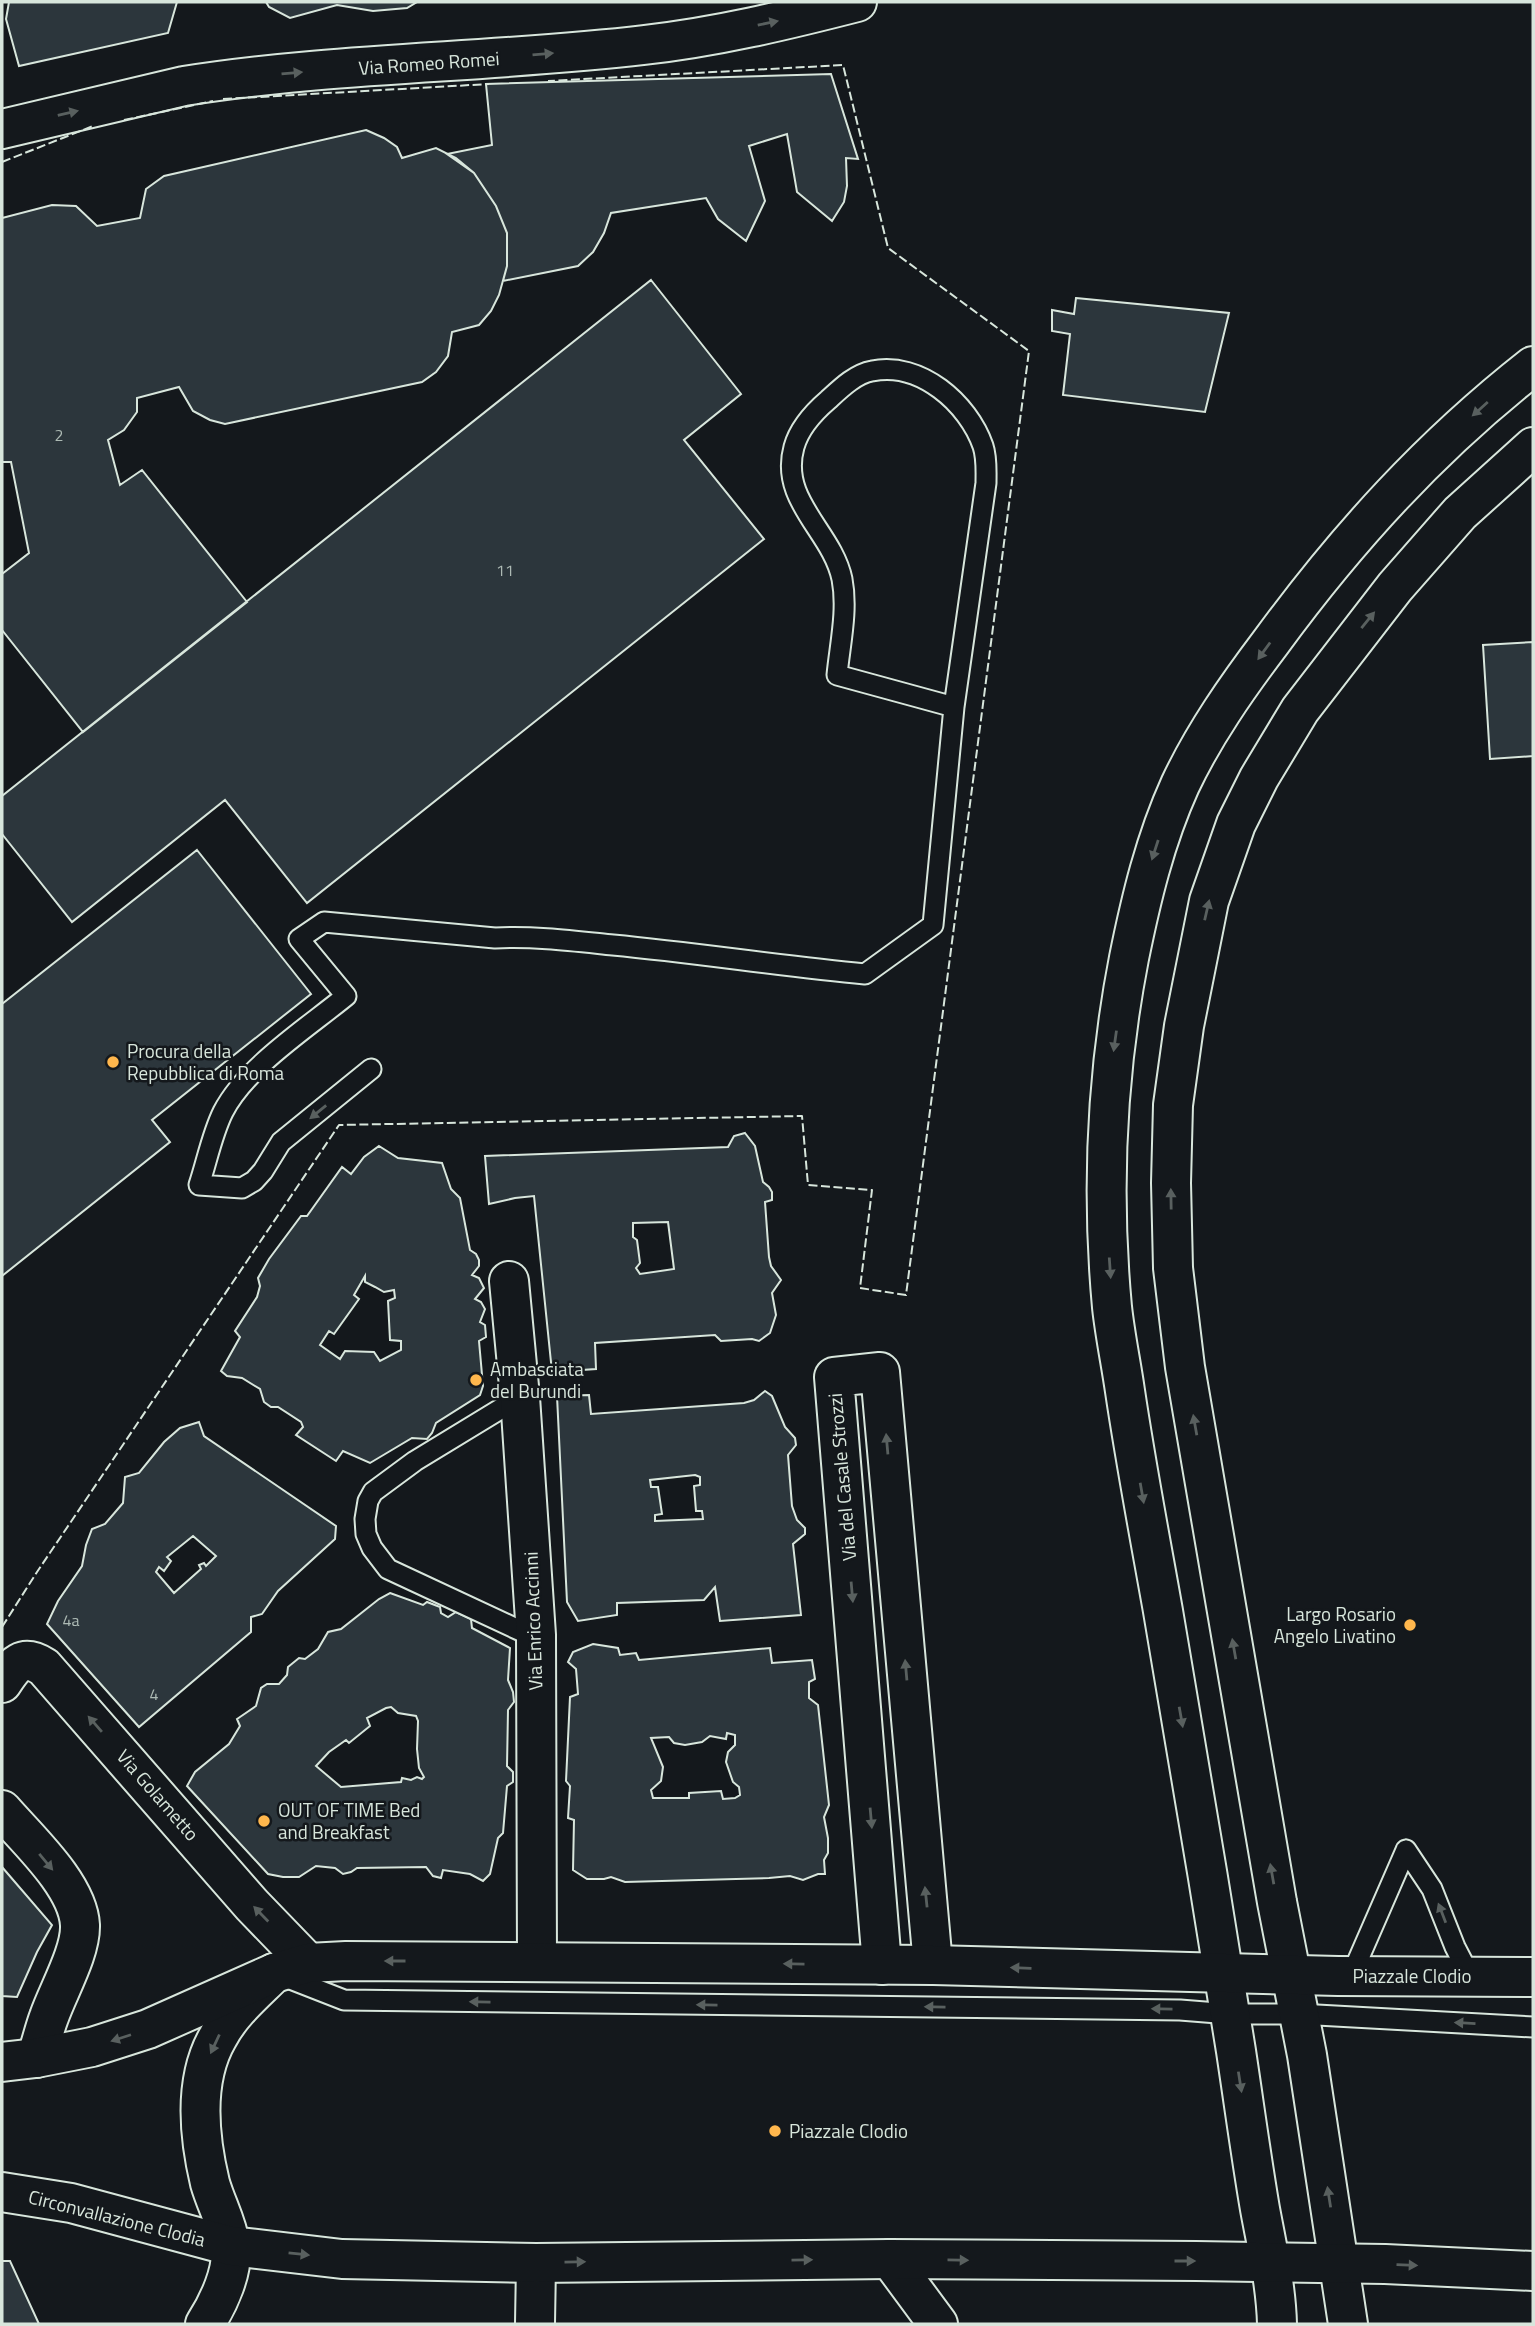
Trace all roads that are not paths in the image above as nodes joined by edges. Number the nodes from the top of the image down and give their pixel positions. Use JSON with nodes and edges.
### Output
{"nodes":[{"id":1,"x":857,"y":2,"type":"edge"},
{"id":2,"x":2,"y":129,"type":"edge"},
{"id":3,"x":1533,"y":366,"type":"edge"},
{"id":4,"x":1533,"y":447,"type":"edge"},
{"id":5,"x":954,"y":707,"type":"junction"},
{"id":6,"x":371,"y":1069,"type":"dead end"},
{"id":7,"x":509,"y":1281,"type":"dead end"},
{"id":8,"x":520,"y":1397,"type":"junction"},
{"id":9,"x":536,"y":1635,"type":"junction"},
{"id":10,"x":2,"y":1683,"type":"edge"},
{"id":11,"x":2,"y":1810,"type":"edge"},
{"id":12,"x":537,"y":1962,"type":"junction"},
{"id":13,"x":883,"y":1965,"type":"junction"},
{"id":14,"x":933,"y":1965,"type":"junction"},
{"id":15,"x":291,"y":1968,"type":"junction"},
{"id":16,"x":1223,"y":1973,"type":"junction"},
{"id":17,"x":1290,"y":1975,"type":"junction"},
{"id":18,"x":1351,"y":1976,"type":"junction"},
{"id":19,"x":1470,"y":1976,"type":"junction"},
{"id":20,"x":1533,"y":1977,"type":"edge"},
{"id":21,"x":1230,"y":2014,"type":"junction"},
{"id":22,"x":1299,"y":2014,"type":"junction"},
{"id":23,"x":1533,"y":2027,"type":"edge"},
{"id":24,"x":19,"y":2060,"type":"edge"},
{"id":25,"x":2,"y":2192,"type":"edge"},
{"id":26,"x":231,"y":2246,"type":"junction"},
{"id":27,"x":890,"y":2259,"type":"junction"},
{"id":28,"x":536,"y":2263,"type":"junction"},
{"id":29,"x":1269,"y":2263,"type":"junction"},
{"id":30,"x":1339,"y":2264,"type":"junction"},
{"id":31,"x":1533,"y":2271,"type":"edge"},
{"id":32,"x":205,"y":2324,"type":"edge"},
{"id":33,"x":535,"y":2324,"type":"edge"},
{"id":34,"x":939,"y":2324,"type":"edge"},
{"id":35,"x":1277,"y":2324,"type":"edge"},
{"id":36,"x":1348,"y":2324,"type":"edge"}],
"edges":[{"from":2,"to":1,"type":"main road","name":"Via Romeo Romei","one_way":true},
{"from":3,"to":16,"type":"main road","one_way":true},
{"from":17,"to":4,"type":"main road","one_way":true},
{"from":5,"to":5,"type":"lane"},
{"from":6,"to":5,"type":"lane","one_way":true},
{"from":7,"to":8,"type":"main road","name":"Via Enrico Accinni"},
{"from":8,"to":9,"type":"main road","name":"Via Enrico Accinni"},
{"from":8,"to":9,"type":"lane"},
{"from":9,"to":12,"type":"main road","name":"Via Enrico Accinni"},
{"from":15,"to":10,"type":"main road","name":"Via Golametto","one_way":true},
{"from":11,"to":24,"type":"main road","one_way":true},
{"from":13,"to":12,"type":"main road","name":"Piazzale Clodio","one_way":true},
{"from":12,"to":15,"type":"main road","name":"Piazzale Clodio","one_way":true},
{"from":13,"to":14,"type":"main road","name":"Piazzale Clodio"},
{"from":14,"to":13,"type":"main road","name":"Via del Casale Strozzi","one_way":true},
{"from":16,"to":14,"type":"main road","name":"Piazzale Clodio","one_way":true},
{"from":21,"to":15,"type":"lane","one_way":true},
{"from":15,"to":24,"type":"main road","one_way":true},
{"from":15,"to":26,"type":"main road","one_way":true},
{"from":16,"to":17,"type":"main road","name":"Piazzale Clodio"},
{"from":16,"to":21,"type":"main road"},
{"from":17,"to":18,"type":"main road","name":"Piazzale Clodio"},
{"from":17,"to":22,"type":"main road"},
{"from":18,"to":19,"type":"main road","name":"Piazzale Clodio"},
{"from":19,"to":18,"type":"lane","one_way":true},
{"from":19,"to":20,"type":"main road","name":"Piazzale Clodio"},
{"from":21,"to":22,"type":"lane"},
{"from":21,"to":29,"type":"main road","one_way":true},
{"from":23,"to":22,"type":"lane","one_way":true},
{"from":30,"to":22,"type":"main road","one_way":true},
{"from":25,"to":26,"type":"main road","name":"Circonvallazione Clodia"},
{"from":26,"to":28,"type":"main road","one_way":true},
{"from":26,"to":32,"type":"main road"},
{"from":28,"to":27,"type":"main road","one_way":true},
{"from":27,"to":29,"type":"main road","one_way":true},
{"from":27,"to":34,"type":"main road"},
{"from":28,"to":33,"type":"main road"},
{"from":29,"to":30,"type":"main road"},
{"from":29,"to":35,"type":"main road"},
{"from":30,"to":31,"type":"main road","one_way":true},
{"from":30,"to":36,"type":"main road"}]}
